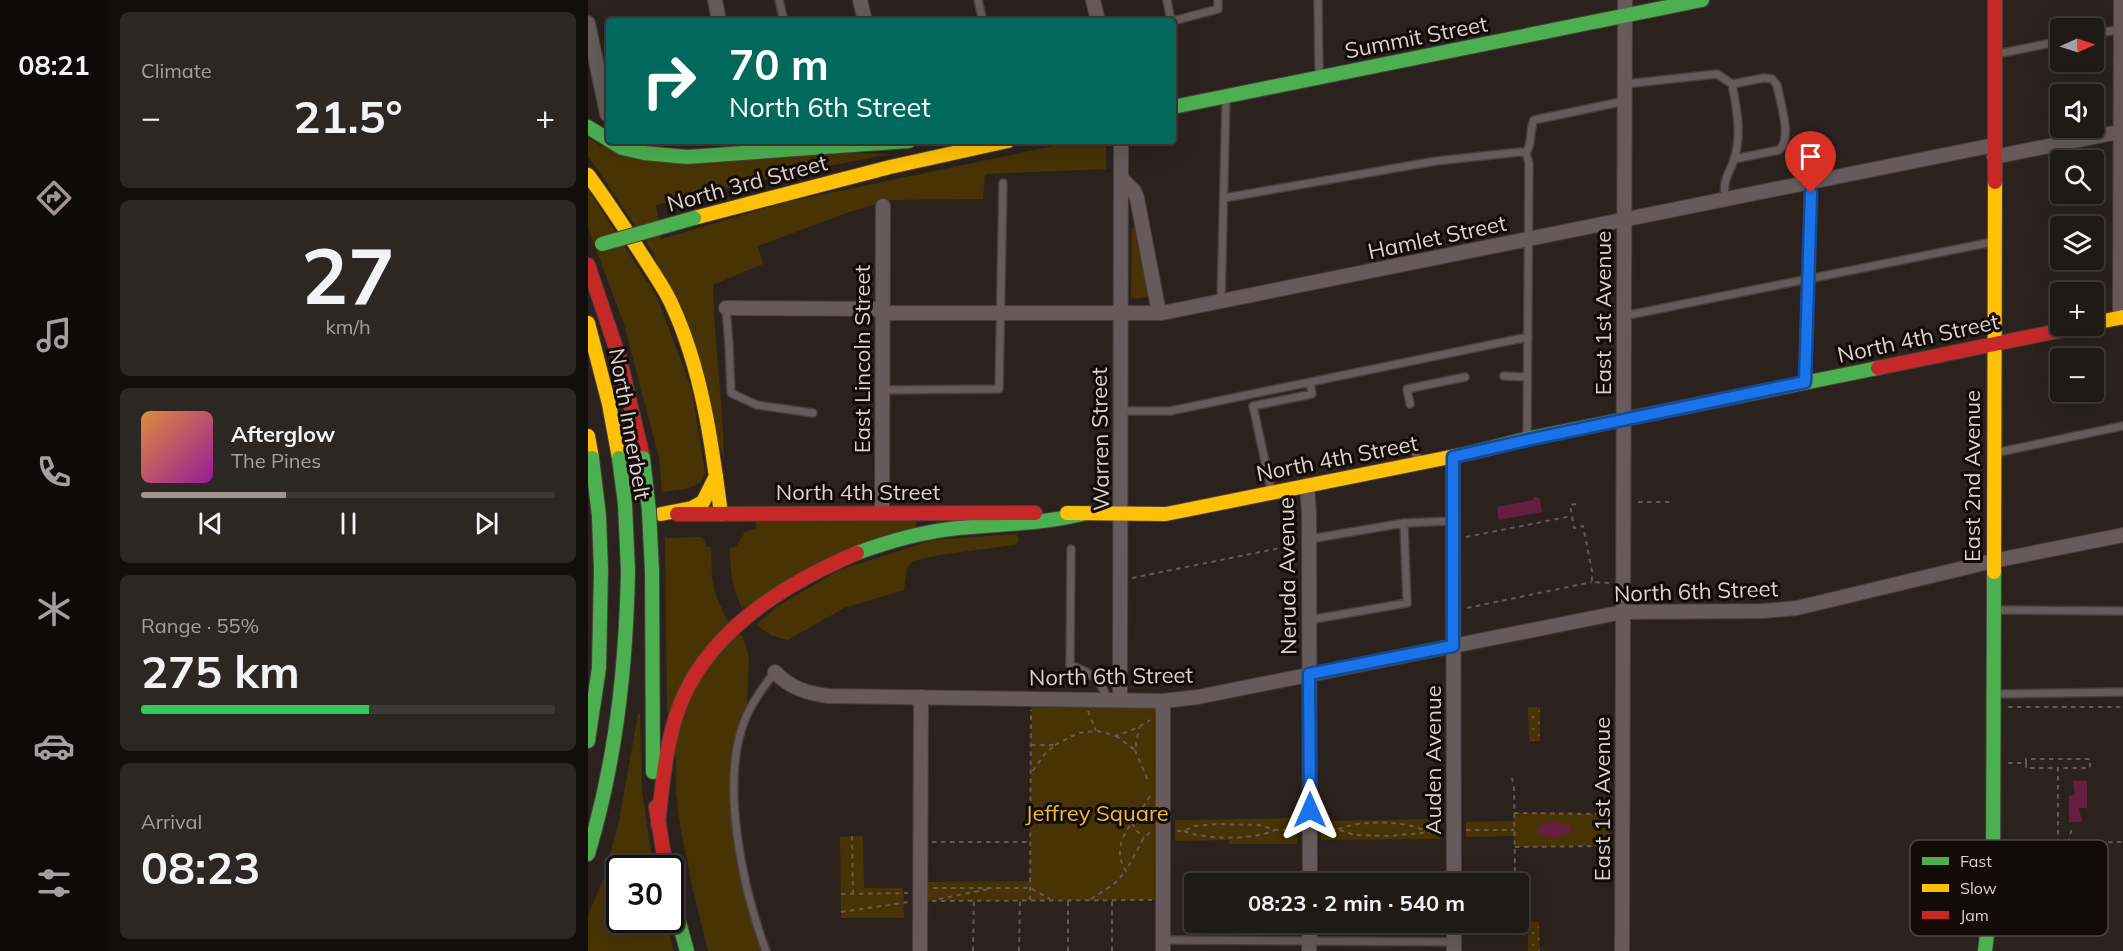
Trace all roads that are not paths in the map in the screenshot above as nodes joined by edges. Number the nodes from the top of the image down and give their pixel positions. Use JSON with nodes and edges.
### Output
{"nodes":[{"id":1,"x":715,"y":0,"type":"edge"},
{"id":2,"x":779,"y":0,"type":"edge"},
{"id":3,"x":860,"y":0,"type":"edge"},
{"id":4,"x":978,"y":0,"type":"edge"},
{"id":5,"x":1093,"y":0,"type":"edge"},
{"id":6,"x":1167,"y":0,"type":"edge"},
{"id":7,"x":1218,"y":0,"type":"edge"},
{"id":8,"x":1318,"y":0,"type":"edge"},
{"id":9,"x":1625,"y":0,"type":"edge"},
{"id":10,"x":1995,"y":0,"type":"edge"},
{"id":11,"x":2121,"y":0,"type":"edge"},
{"id":12,"x":1695,"y":1,"type":"edge"},
{"id":13,"x":1625,"y":16,"type":"junction"},
{"id":14,"x":718,"y":18,"type":"edge"},
{"id":15,"x":783,"y":18,"type":"edge"},
{"id":16,"x":864,"y":18,"type":"edge"},
{"id":17,"x":981,"y":18,"type":"edge"},
{"id":18,"x":1097,"y":18,"type":"edge"},
{"id":19,"x":1171,"y":18,"type":"edge"},
{"id":20,"x":1176,"y":20,"type":"edge"},
{"id":21,"x":588,"y":23,"type":"edge"},
{"id":22,"x":2122,"y":28,"type":"edge"},
{"id":23,"x":2104,"y":32,"type":"edge"},
{"id":24,"x":2050,"y":43,"type":"edge"},
{"id":25,"x":1995,"y":54,"type":"junction"},
{"id":26,"x":1319,"y":78,"type":"junction"},
{"id":27,"x":1625,"y":84,"type":"junction"},
{"id":28,"x":1732,"y":84,"type":"junction"},
{"id":29,"x":1226,"y":97,"type":"junction"},
{"id":30,"x":1625,"y":101,"type":"junction"},
{"id":31,"x":606,"y":105,"type":"edge"},
{"id":32,"x":1176,"y":106,"type":"edge"},
{"id":33,"x":588,"y":127,"type":"edge"},
{"id":34,"x":2122,"y":131,"type":"edge"},
{"id":35,"x":606,"y":138,"type":"edge"},
{"id":36,"x":616,"y":144,"type":"edge"},
{"id":37,"x":867,"y":144,"type":"edge"},
{"id":38,"x":992,"y":144,"type":"edge"},
{"id":39,"x":1121,"y":144,"type":"edge"},
{"id":40,"x":1994,"y":151,"type":"junction"},
{"id":41,"x":1526,"y":153,"type":"junction"},
{"id":42,"x":1734,"y":159,"type":"junction"},
{"id":43,"x":588,"y":175,"type":"edge"},
{"id":44,"x":1121,"y":178,"type":"junction"},
{"id":45,"x":1003,"y":183,"type":"dead end"},
{"id":46,"x":1812,"y":183,"type":"junction"},
{"id":47,"x":1224,"y":198,"type":"junction"},
{"id":48,"x":1725,"y":201,"type":"junction"},
{"id":49,"x":883,"y":206,"type":"dead end"},
{"id":50,"x":1624,"y":221,"type":"junction"},
{"id":51,"x":1530,"y":240,"type":"junction"},
{"id":52,"x":1994,"y":242,"type":"junction"},
{"id":53,"x":592,"y":247,"type":"edge"},
{"id":54,"x":588,"y":265,"type":"edge"},
{"id":55,"x":1809,"y":279,"type":"junction"},
{"id":56,"x":1221,"y":302,"type":"junction"},
{"id":57,"x":726,"y":308,"type":"joint"},
{"id":58,"x":883,"y":311,"type":"junction"},
{"id":59,"x":1002,"y":313,"type":"junction"},
{"id":60,"x":1120,"y":313,"type":"junction"},
{"id":61,"x":1159,"y":314,"type":"junction"},
{"id":62,"x":1624,"y":316,"type":"junction"},
{"id":63,"x":2121,"y":317,"type":"edge"},
{"id":64,"x":2104,"y":321,"type":"edge"},
{"id":65,"x":588,"y":323,"type":"edge"},
{"id":66,"x":2050,"y":332,"type":"edge"},
{"id":67,"x":1528,"y":337,"type":"junction"},
{"id":68,"x":1993,"y":344,"type":"junction"},
{"id":69,"x":1504,"y":376,"type":"dead end"},
{"id":70,"x":1527,"y":376,"type":"junction"},
{"id":71,"x":1465,"y":377,"type":"dead end"},
{"id":72,"x":1310,"y":382,"type":"junction"},
{"id":73,"x":1805,"y":382,"type":"junction"},
{"id":74,"x":883,"y":390,"type":"junction"},
{"id":75,"x":1410,"y":404,"type":"dead end"},
{"id":76,"x":1121,"y":411,"type":"junction"},
{"id":77,"x":813,"y":413,"type":"dead end"},
{"id":78,"x":1624,"y":420,"type":"junction"},
{"id":79,"x":2123,"y":426,"type":"edge"},
{"id":80,"x":588,"y":436,"type":"edge"},
{"id":81,"x":1412,"y":439,"type":"dead end"},
{"id":82,"x":1527,"y":440,"type":"junction"},
{"id":83,"x":1993,"y":453,"type":"junction"},
{"id":84,"x":1453,"y":457,"type":"junction"},
{"id":85,"x":1418,"y":464,"type":"junction"},
{"id":86,"x":716,"y":476,"type":"junction"},
{"id":87,"x":1307,"y":485,"type":"junction"},
{"id":88,"x":1272,"y":492,"type":"junction"},
{"id":89,"x":882,"y":512,"type":"junction"},
{"id":90,"x":1083,"y":513,"type":"junction"},
{"id":91,"x":588,"y":514,"type":"edge"},
{"id":92,"x":661,"y":514,"type":"junction"},
{"id":93,"x":721,"y":514,"type":"junction"},
{"id":94,"x":1122,"y":514,"type":"junction"},
{"id":95,"x":1453,"y":521,"type":"junction"},
{"id":96,"x":1404,"y":523,"type":"junction"},
{"id":97,"x":2123,"y":535,"type":"edge"},
{"id":98,"x":1310,"y":539,"type":"junction"},
{"id":99,"x":1071,"y":549,"type":"dead end"},
{"id":100,"x":1992,"y":561,"type":"junction"},
{"id":101,"x":1993,"y":610,"type":"junction"},
{"id":102,"x":2123,"y":611,"type":"edge"},
{"id":103,"x":1623,"y":612,"type":"junction"},
{"id":104,"x":1309,"y":620,"type":"junction"},
{"id":105,"x":1453,"y":646,"type":"junction"},
{"id":106,"x":775,"y":672,"type":"joint"},
{"id":107,"x":1309,"y":674,"type":"junction"},
{"id":108,"x":2123,"y":692,"type":"edge"},
{"id":109,"x":1993,"y":694,"type":"junction"},
{"id":110,"x":921,"y":697,"type":"junction"},
{"id":111,"x":1114,"y":700,"type":"junction"},
{"id":112,"x":1163,"y":701,"type":"junction"},
{"id":113,"x":588,"y":741,"type":"edge"},
{"id":114,"x":658,"y":824,"type":"junction"},
{"id":115,"x":1993,"y":840,"type":"edge"},
{"id":116,"x":588,"y":855,"type":"edge"},
{"id":117,"x":664,"y":855,"type":"edge"},
{"id":118,"x":1310,"y":873,"type":"edge"},
{"id":119,"x":1450,"y":873,"type":"edge"},
{"id":120,"x":682,"y":933,"type":"edge"},
{"id":121,"x":1986,"y":936,"type":"edge"},
{"id":122,"x":1163,"y":945,"type":"edge"},
{"id":123,"x":1309,"y":946,"type":"edge"},
{"id":124,"x":1454,"y":946,"type":"edge"},
{"id":125,"x":687,"y":951,"type":"edge"},
{"id":126,"x":766,"y":951,"type":"edge"},
{"id":127,"x":920,"y":951,"type":"edge"},
{"id":128,"x":1622,"y":951,"type":"edge"},
{"id":129,"x":1984,"y":951,"type":"edge"}],
"edges":[{"from":1,"to":14,"type":"street"},
{"from":2,"to":15,"type":"lane"},
{"from":3,"to":16,"type":"street"},
{"from":4,"to":17,"type":"lane"},
{"from":5,"to":18,"type":"street"},
{"from":6,"to":19,"type":"lane"},
{"from":7,"to":20,"type":"lane"},
{"from":8,"to":26,"type":"lane"},
{"from":9,"to":13,"type":"street","name":"East 1st Avenue"},
{"from":10,"to":25,"type":"main road","name":"East 2nd Avenue"},
{"from":11,"to":22,"type":"street"},
{"from":12,"to":13,"type":"main road","name":"Summit Street"},
{"from":13,"to":26,"type":"main road","name":"Summit Street"},
{"from":13,"to":27,"type":"street","name":"East 1st Avenue"},
{"from":21,"to":31,"type":"street"},
{"from":22,"to":23,"type":"lane"},
{"from":22,"to":34,"type":"street"},
{"from":24,"to":25,"type":"lane"},
{"from":25,"to":40,"type":"main road","name":"East 2nd Avenue"},
{"from":26,"to":29,"type":"main road","name":"Summit Street"},
{"from":27,"to":28,"type":"lane"},
{"from":27,"to":30,"type":"street","name":"East 1st Avenue"},
{"from":28,"to":42,"type":"lane"},
{"from":28,"to":42,"type":"lane"},
{"from":29,"to":32,"type":"main road","name":"Summit Street"},
{"from":29,"to":47,"type":"lane"},
{"from":30,"to":41,"type":"lane"},
{"from":30,"to":50,"type":"street","name":"East 1st Avenue"},
{"from":33,"to":35,"type":"main road"},
{"from":34,"to":40,"type":"street","name":"Hamlet Street"},
{"from":34,"to":63,"type":"street"},
{"from":36,"to":37,"type":"main road"},
{"from":38,"to":53,"type":"main road","name":"North 3rd Street","bridge":true},
{"from":39,"to":44,"type":"street","name":"Warren Street"},
{"from":40,"to":46,"type":"street","name":"Hamlet Street"},
{"from":40,"to":52,"type":"main road","name":"East 2nd Avenue"},
{"from":41,"to":47,"type":"lane"},
{"from":41,"to":51,"type":"lane"},
{"from":42,"to":48,"type":"lane"},
{"from":43,"to":86,"type":"main road"},
{"from":44,"to":60,"type":"street","name":"Warren Street"},
{"from":44,"to":61,"type":"street"},
{"from":45,"to":59,"type":"lane"},
{"from":46,"to":48,"type":"street","name":"Hamlet Street"},
{"from":46,"to":55,"type":"lane"},
{"from":47,"to":56,"type":"lane"},
{"from":48,"to":50,"type":"street","name":"Hamlet Street"},
{"from":49,"to":58,"type":"street","name":"East Lincoln Street"},
{"from":50,"to":51,"type":"street","name":"Hamlet Street"},
{"from":50,"to":62,"type":"street","name":"East 1st Avenue"},
{"from":51,"to":56,"type":"street","name":"Hamlet Street"},
{"from":51,"to":67,"type":"lane"},
{"from":52,"to":55,"type":"lane"},
{"from":52,"to":68,"type":"main road","name":"East 2nd Avenue"},
{"from":54,"to":114,"type":"main road","name":"North Innerbelt","bridge":true},
{"from":55,"to":62,"type":"lane"},
{"from":55,"to":73,"type":"lane"},
{"from":56,"to":61,"type":"street","name":"Hamlet Street"},
{"from":57,"to":58,"type":"street","name":"Hamlet Street"},
{"from":57,"to":77,"type":"lane"},
{"from":58,"to":59,"type":"street","name":"Hamlet Street"},
{"from":58,"to":74,"type":"street","name":"East Lincoln Street"},
{"from":59,"to":60,"type":"street","name":"Hamlet Street"},
{"from":59,"to":74,"type":"lane"},
{"from":60,"to":61,"type":"street","name":"Hamlet Street"},
{"from":60,"to":76,"type":"street","name":"Warren Street"},
{"from":62,"to":78,"type":"street","name":"East 1st Avenue"},
{"from":63,"to":64,"type":"main road"},
{"from":65,"to":116,"type":"main road","name":"North Innerbelt","bridge":true},
{"from":66,"to":68,"type":"main road","name":"North 4th Street"},
{"from":67,"to":70,"type":"lane"},
{"from":67,"to":72,"type":"lane"},
{"from":68,"to":73,"type":"main road","name":"North 4th Street"},
{"from":68,"to":83,"type":"main road","name":"East 2nd Avenue"},
{"from":69,"to":70,"type":"lane"},
{"from":70,"to":82,"type":"lane"},
{"from":71,"to":75,"type":"lane"},
{"from":72,"to":76,"type":"lane"},
{"from":72,"to":88,"type":"lane"},
{"from":73,"to":78,"type":"main road","name":"North 4th Street"},
{"from":74,"to":89,"type":"street","name":"East Lincoln Street"},
{"from":76,"to":94,"type":"street","name":"Warren Street"},
{"from":78,"to":82,"type":"main road","name":"North 4th Street"},
{"from":78,"to":103,"type":"street","name":"East 1st Avenue"},
{"from":79,"to":83,"type":"lane"},
{"from":80,"to":113,"type":"main road","name":"North Innerbelt","bridge":true},
{"from":81,"to":85,"type":"lane"},
{"from":82,"to":84,"type":"main road","name":"North 4th Street"},
{"from":83,"to":100,"type":"main road","name":"East 2nd Avenue"},
{"from":84,"to":85,"type":"main road","name":"North 4th Street"},
{"from":84,"to":95,"type":"street","name":"Auden Avenue"},
{"from":85,"to":87,"type":"main road","name":"North 4th Street"},
{"from":86,"to":92,"type":"main road"},
{"from":86,"to":93,"type":"main road"},
{"from":87,"to":88,"type":"main road","name":"North 4th Street"},
{"from":87,"to":98,"type":"street","name":"Neruda Avenue"},
{"from":88,"to":94,"type":"main road","name":"North 4th Street"},
{"from":89,"to":90,"type":"main road","name":"North 4th Street"},
{"from":89,"to":93,"type":"main road","name":"North 4th Street"},
{"from":90,"to":94,"type":"main road","name":"North 4th Street"},
{"from":90,"to":114,"type":"main road"},
{"from":91,"to":92,"type":"main road","name":"North 4th Street"},
{"from":92,"to":93,"type":"main road","name":"North 4th Street"},
{"from":94,"to":111,"type":"street","name":"Warren Street"},
{"from":95,"to":96,"type":"lane"},
{"from":95,"to":105,"type":"street","name":"Auden Avenue"},
{"from":96,"to":98,"type":"lane"},
{"from":96,"to":104,"type":"lane"},
{"from":97,"to":100,"type":"street","name":"North 6th Street"},
{"from":98,"to":104,"type":"street","name":"Neruda Avenue"},
{"from":99,"to":111,"type":"lane"},
{"from":100,"to":101,"type":"main road","name":"East 2nd Avenue"},
{"from":100,"to":103,"type":"street","name":"North 6th Street"},
{"from":101,"to":102,"type":"lane"},
{"from":101,"to":109,"type":"main road","name":"East 2nd Avenue"},
{"from":103,"to":105,"type":"street","name":"North 6th Street"},
{"from":103,"to":128,"type":"street","name":"East 1st Avenue"},
{"from":104,"to":107,"type":"street","name":"Neruda Avenue"},
{"from":105,"to":107,"type":"street","name":"North 6th Street"},
{"from":105,"to":119,"type":"street","name":"Auden Avenue"},
{"from":106,"to":110,"type":"street","name":"North 6th Street"},
{"from":106,"to":126,"type":"lane"},
{"from":107,"to":112,"type":"street","name":"North 6th Street"},
{"from":107,"to":118,"type":"street","name":"Neruda Avenue"},
{"from":108,"to":109,"type":"lane"},
{"from":109,"to":115,"type":"main road","name":"East 2nd Avenue"},
{"from":110,"to":111,"type":"street","name":"North 6th Street"},
{"from":110,"to":127,"type":"street"},
{"from":111,"to":112,"type":"street","name":"North 6th Street"},
{"from":112,"to":122,"type":"street"},
{"from":114,"to":117,"type":"main road"},
{"from":120,"to":125,"type":"main road"},
{"from":121,"to":129,"type":"main road","name":"East 2nd Avenue"},
{"from":122,"to":123,"type":"lane"},
{"from":123,"to":124,"type":"lane"}]}
